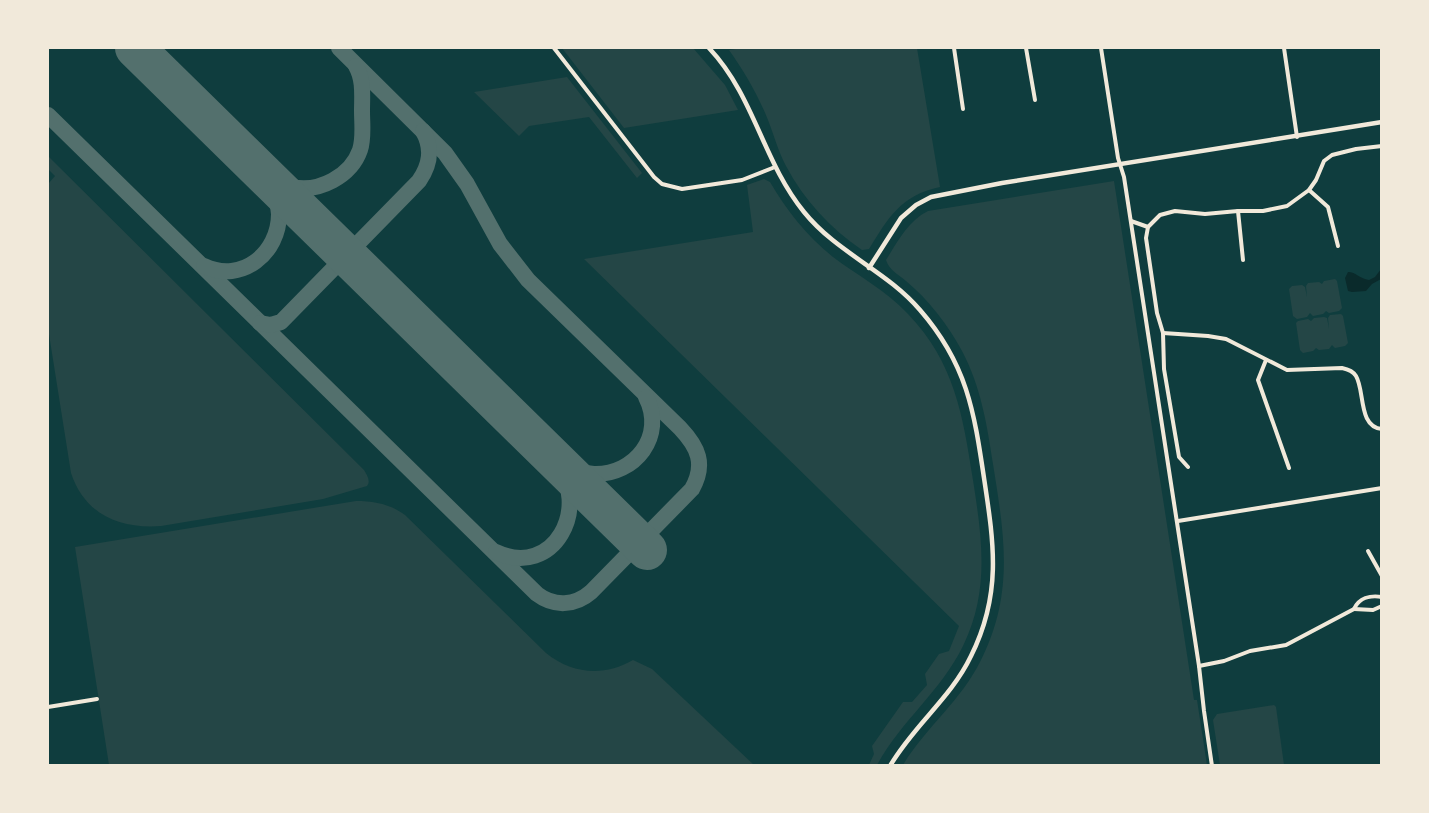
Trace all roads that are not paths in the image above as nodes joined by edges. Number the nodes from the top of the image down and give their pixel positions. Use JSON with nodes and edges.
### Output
{"nodes":[{"id":1,"x":554,"y":48,"type":"edge"},
{"id":2,"x":709,"y":48,"type":"edge"},
{"id":3,"x":954,"y":48,"type":"edge"},
{"id":4,"x":1026,"y":48,"type":"edge"},
{"id":5,"x":1101,"y":48,"type":"edge"},
{"id":6,"x":1284,"y":48,"type":"edge"},
{"id":7,"x":1035,"y":100,"type":"dead end"},
{"id":8,"x":964,"y":109,"type":"dead end"},
{"id":9,"x":1382,"y":122,"type":"edge"},
{"id":10,"x":1297,"y":136,"type":"junction"},
{"id":11,"x":1382,"y":146,"type":"edge"},
{"id":12,"x":1120,"y":164,"type":"junction"},
{"id":13,"x":775,"y":167,"type":"junction"},
{"id":14,"x":1309,"y":190,"type":"junction"},
{"id":15,"x":1238,"y":210,"type":"junction"},
{"id":16,"x":1131,"y":220,"type":"junction"},
{"id":17,"x":1148,"y":227,"type":"junction"},
{"id":18,"x":1338,"y":246,"type":"dead end"},
{"id":19,"x":1243,"y":260,"type":"dead end"},
{"id":20,"x":870,"y":268,"type":"junction"},
{"id":21,"x":1163,"y":334,"type":"junction"},
{"id":22,"x":1266,"y":360,"type":"junction"},
{"id":23,"x":1382,"y":429,"type":"edge"},
{"id":24,"x":1188,"y":467,"type":"dead end"},
{"id":25,"x":1289,"y":468,"type":"dead end"},
{"id":26,"x":1382,"y":488,"type":"edge"},
{"id":27,"x":1178,"y":521,"type":"junction"},
{"id":28,"x":1368,"y":551,"type":"dead end"},
{"id":29,"x":1382,"y":576,"type":"edge"},
{"id":30,"x":1382,"y":597,"type":"edge"},
{"id":31,"x":1382,"y":606,"type":"edge"},
{"id":32,"x":1354,"y":609,"type":"junction"},
{"id":33,"x":1200,"y":666,"type":"junction"},
{"id":34,"x":97,"y":699,"type":"dead end"},
{"id":35,"x":48,"y":707,"type":"edge"},
{"id":36,"x":890,"y":766,"type":"edge"},
{"id":37,"x":1212,"y":766,"type":"edge"}],
"edges":[{"from":1,"to":13,"type":"street"},
{"from":2,"to":13,"type":"street"},
{"from":3,"to":8,"type":"street"},
{"from":4,"to":7,"type":"street"},
{"from":5,"to":12,"type":"street"},
{"from":6,"to":10,"type":"street"},
{"from":9,"to":10,"type":"street"},
{"from":10,"to":12,"type":"street"},
{"from":11,"to":14,"type":"street"},
{"from":12,"to":16,"type":"street"},
{"from":12,"to":20,"type":"street"},
{"from":13,"to":20,"type":"street"},
{"from":14,"to":15,"type":"street"},
{"from":14,"to":18,"type":"street"},
{"from":15,"to":17,"type":"street"},
{"from":15,"to":19,"type":"street"},
{"from":16,"to":17,"type":"street"},
{"from":16,"to":27,"type":"street"},
{"from":17,"to":21,"type":"street"},
{"from":20,"to":36,"type":"street"},
{"from":21,"to":22,"type":"street"},
{"from":21,"to":24,"type":"street"},
{"from":22,"to":23,"type":"street"},
{"from":22,"to":25,"type":"street"},
{"from":26,"to":27,"type":"street"},
{"from":27,"to":33,"type":"street"},
{"from":28,"to":29,"type":"street"},
{"from":30,"to":32,"type":"street"},
{"from":31,"to":32,"type":"street"},
{"from":32,"to":33,"type":"street"},
{"from":33,"to":37,"type":"street"},
{"from":34,"to":35,"type":"street"}]}
